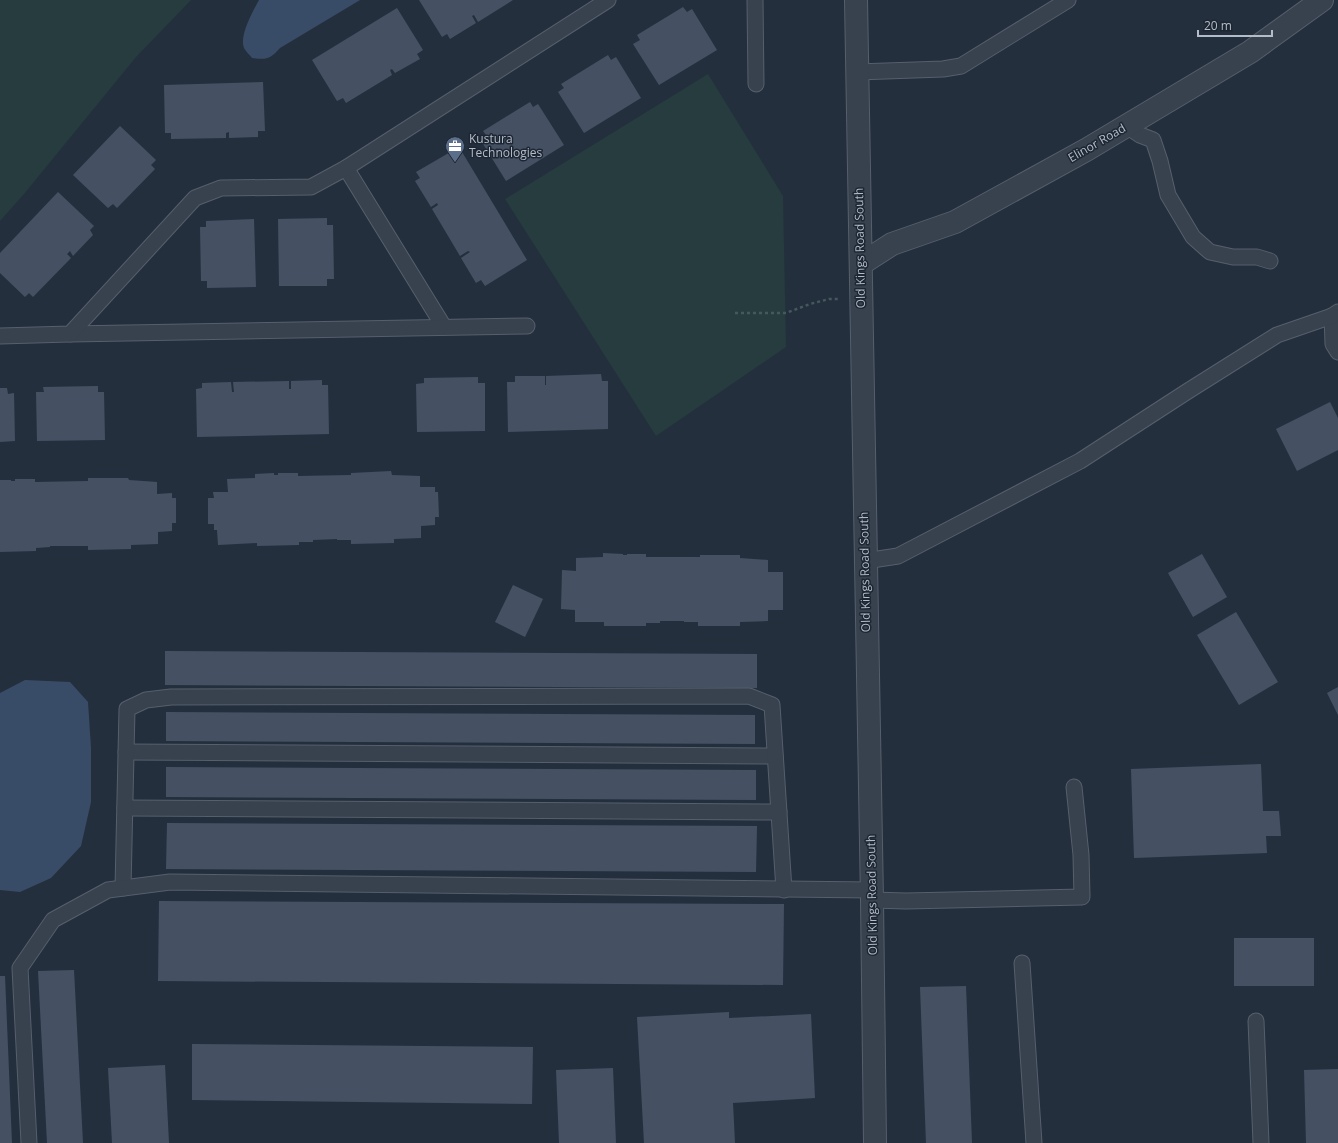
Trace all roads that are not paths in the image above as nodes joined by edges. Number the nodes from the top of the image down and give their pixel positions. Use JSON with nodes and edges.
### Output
{"nodes":[{"id":1,"x":608,"y":0,"type":"edge"},
{"id":2,"x":755,"y":0,"type":"edge"},
{"id":3,"x":856,"y":0,"type":"edge"},
{"id":4,"x":1068,"y":0,"type":"edge"},
{"id":5,"x":1322,"y":0,"type":"edge"},
{"id":6,"x":857,"y":72,"type":"junction"},
{"id":7,"x":756,"y":84,"type":"dead end"},
{"id":8,"x":1127,"y":126,"type":"junction"},
{"id":9,"x":346,"y":168,"type":"junction"},
{"id":10,"x":1270,"y":261,"type":"dead end"},
{"id":11,"x":861,"y":264,"type":"junction"},
{"id":12,"x":1335,"y":314,"type":"edge"},
{"id":13,"x":527,"y":326,"type":"dead end"},
{"id":14,"x":444,"y":328,"type":"junction"},
{"id":15,"x":70,"y":334,"type":"junction"},
{"id":16,"x":0,"y":336,"type":"edge"},
{"id":17,"x":1338,"y":352,"type":"edge"},
{"id":18,"x":865,"y":561,"type":"junction"},
{"id":19,"x":126,"y":752,"type":"junction"},
{"id":20,"x":775,"y":756,"type":"junction"},
{"id":21,"x":1074,"y":787,"type":"dead end"},
{"id":22,"x":125,"y":808,"type":"junction"},
{"id":23,"x":779,"y":812,"type":"junction"},
{"id":24,"x":123,"y":888,"type":"junction"},
{"id":25,"x":784,"y":890,"type":"junction"},
{"id":26,"x":872,"y":895,"type":"junction"},
{"id":27,"x":1022,"y":963,"type":"dead end"},
{"id":28,"x":1256,"y":1021,"type":"dead end"},
{"id":29,"x":29,"y":1143,"type":"edge"},
{"id":30,"x":875,"y":1143,"type":"edge"},
{"id":31,"x":1034,"y":1143,"type":"edge"},
{"id":32,"x":1261,"y":1143,"type":"edge"}],
"edges":[{"from":1,"to":9,"type":"lane"},
{"from":2,"to":7,"type":"lane"},
{"from":3,"to":6,"type":"street","name":"Old Kings Road South"},
{"from":4,"to":6,"type":"lane"},
{"from":5,"to":8,"type":"street","name":"Elinor Road"},
{"from":6,"to":11,"type":"street","name":"Old Kings Road South"},
{"from":8,"to":10,"type":"lane"},
{"from":8,"to":11,"type":"street","name":"Elinor Road"},
{"from":9,"to":14,"type":"lane"},
{"from":9,"to":15,"type":"lane"},
{"from":11,"to":18,"type":"street","name":"Old Kings Road South"},
{"from":12,"to":17,"type":"lane"},
{"from":12,"to":18,"type":"lane"},
{"from":13,"to":14,"type":"lane"},
{"from":14,"to":15,"type":"lane"},
{"from":15,"to":16,"type":"lane"},
{"from":18,"to":26,"type":"street","name":"Old Kings Road South"},
{"from":19,"to":20,"type":"lane"},
{"from":19,"to":20,"type":"lane"},
{"from":19,"to":22,"type":"lane"},
{"from":20,"to":23,"type":"lane"},
{"from":21,"to":26,"type":"lane"},
{"from":22,"to":23,"type":"lane"},
{"from":22,"to":24,"type":"lane"},
{"from":23,"to":25,"type":"lane"},
{"from":24,"to":25,"type":"lane"},
{"from":24,"to":29,"type":"lane"},
{"from":25,"to":26,"type":"lane"},
{"from":26,"to":30,"type":"street","name":"Old Kings Road South"},
{"from":27,"to":31,"type":"lane"},
{"from":28,"to":32,"type":"lane"}]}
